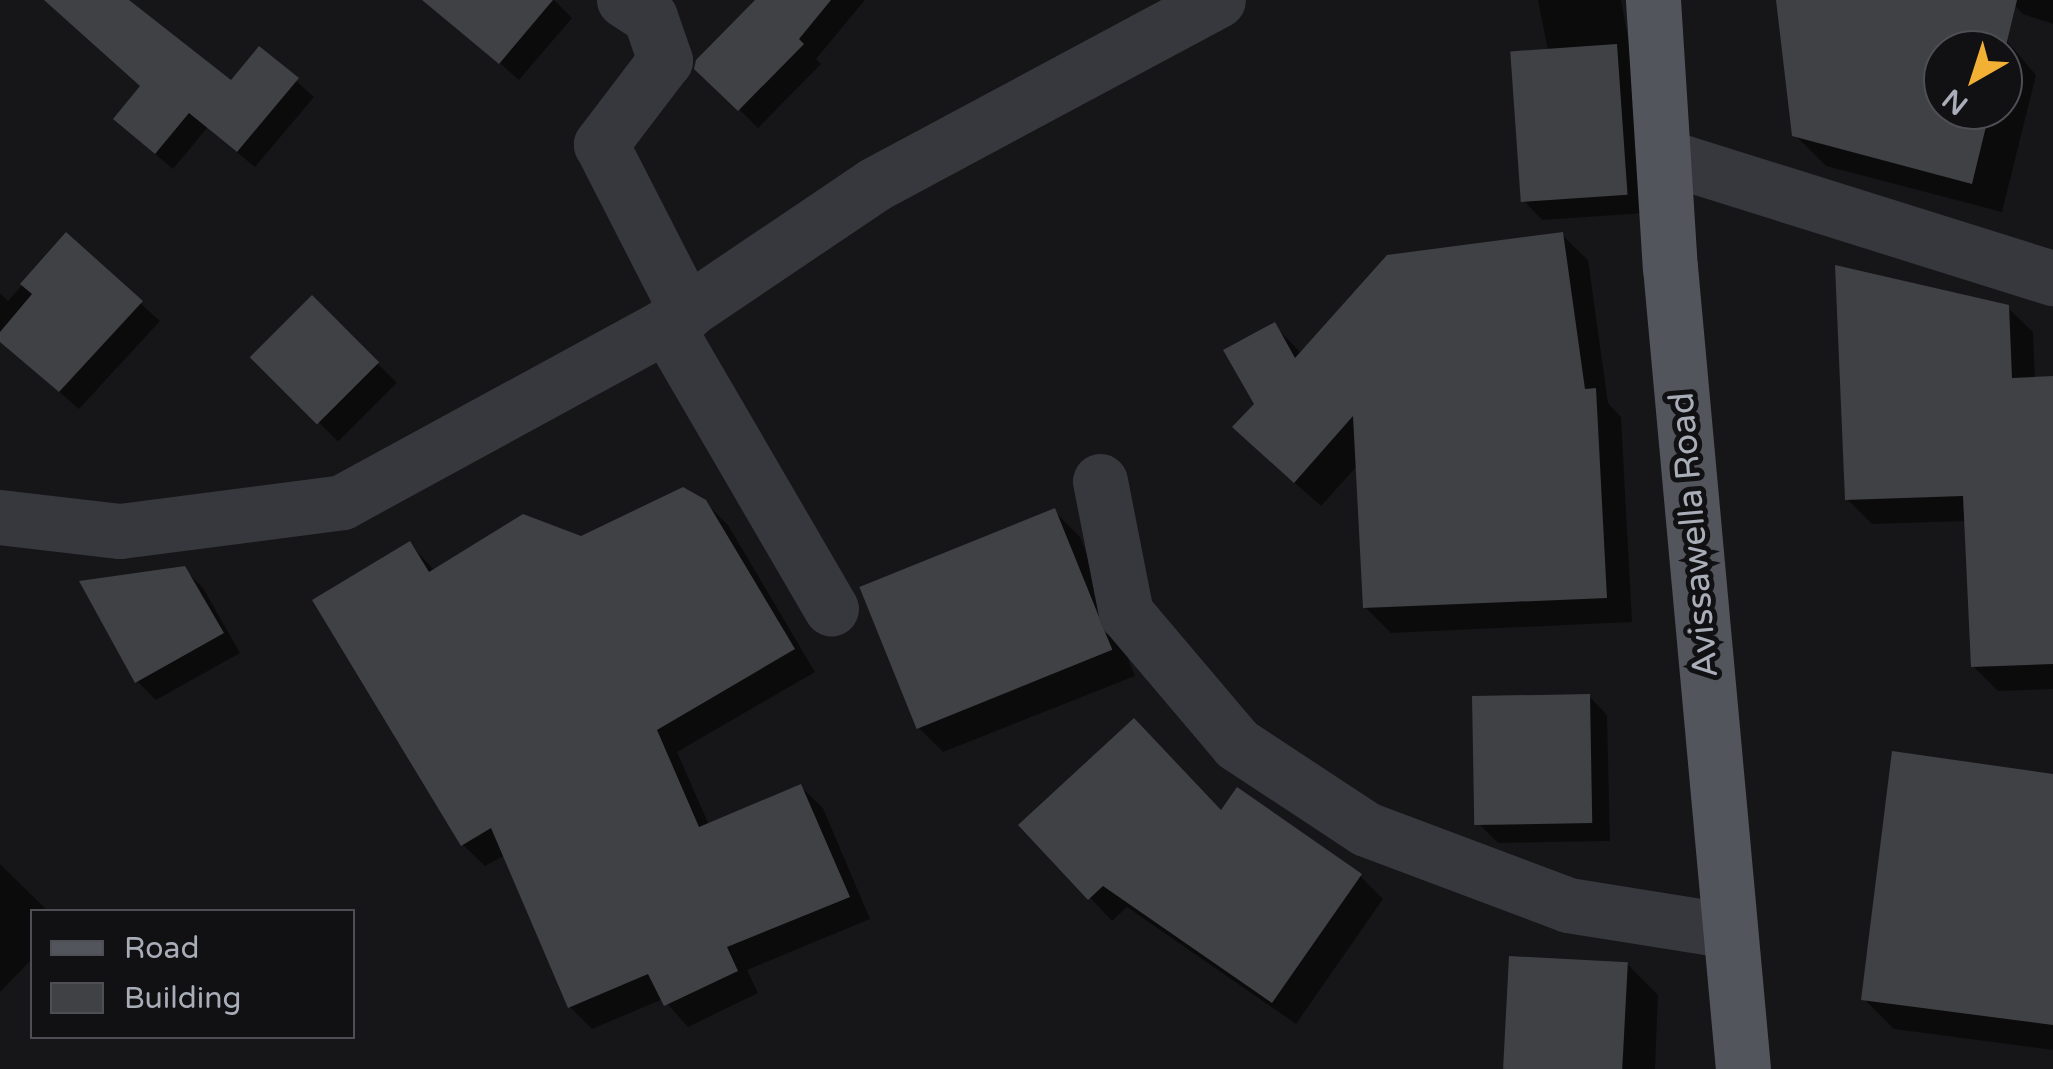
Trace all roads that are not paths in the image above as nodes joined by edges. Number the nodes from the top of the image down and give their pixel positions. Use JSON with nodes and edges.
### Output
{"nodes":[{"id":1,"x":624,"y":0,"type":"edge"},
{"id":2,"x":1218,"y":0,"type":"edge"},
{"id":3,"x":1653,"y":0,"type":"edge"},
{"id":4,"x":1664,"y":156,"type":"junction"},
{"id":5,"x":2053,"y":278,"type":"edge"},
{"id":6,"x":676,"y":319,"type":"junction"},
{"id":7,"x":1100,"y":482,"type":"dead end"},
{"id":8,"x":0,"y":517,"type":"edge"},
{"id":9,"x":830,"y":608,"type":"dead end"},
{"id":10,"x":1730,"y":931,"type":"junction"},
{"id":11,"x":1744,"y":1069,"type":"edge"}],
"edges":[{"from":1,"to":6,"type":"street"},
{"from":2,"to":6,"type":"street"},
{"from":3,"to":4,"type":"main road","name":"Avissawella Road"},
{"from":4,"to":5,"type":"street"},
{"from":4,"to":10,"type":"main road","name":"Avissawella Road"},
{"from":6,"to":8,"type":"street"},
{"from":6,"to":9,"type":"street"},
{"from":7,"to":10,"type":"street"},
{"from":10,"to":11,"type":"main road","name":"Avissawella Road"}]}
